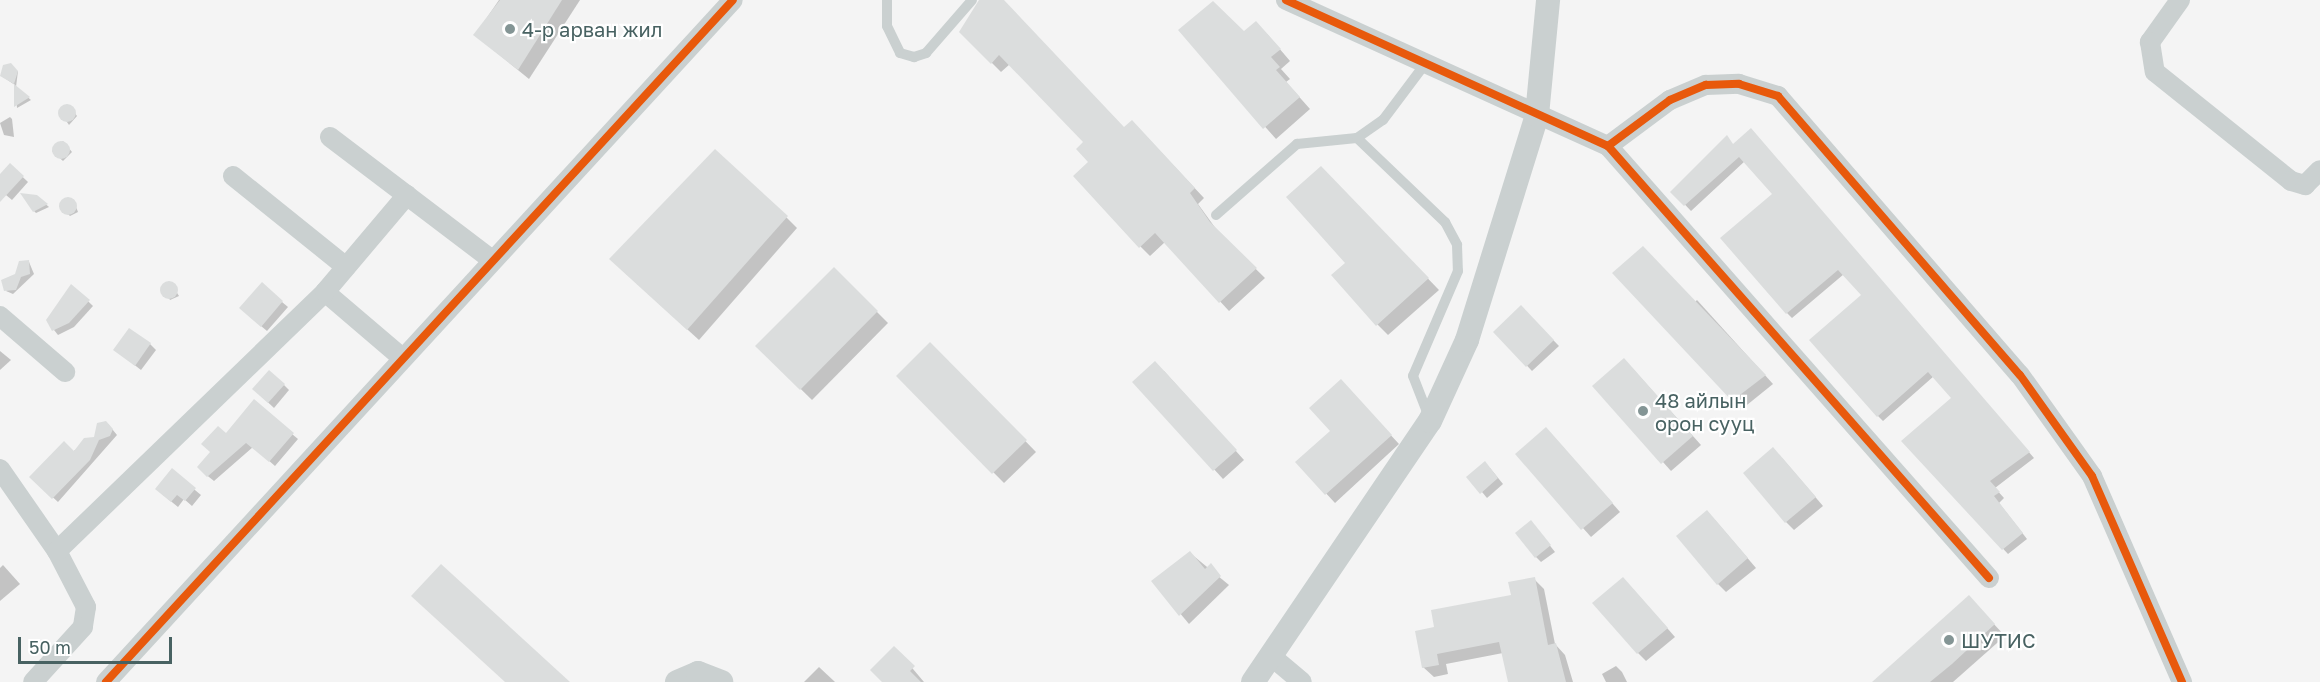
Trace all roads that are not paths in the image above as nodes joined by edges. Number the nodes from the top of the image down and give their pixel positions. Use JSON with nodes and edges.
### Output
{"nodes":[{"id":1,"x":733,"y":0,"type":"edge"},
{"id":2,"x":887,"y":0,"type":"edge"},
{"id":3,"x":972,"y":0,"type":"edge"},
{"id":4,"x":1286,"y":0,"type":"edge"},
{"id":5,"x":1548,"y":0,"type":"edge"},
{"id":6,"x":2180,"y":0,"type":"edge"},
{"id":7,"x":1425,"y":64,"type":"junction"},
{"id":8,"x":1537,"y":115,"type":"junction"},
{"id":9,"x":330,"y":136,"type":"dead end"},
{"id":10,"x":1357,"y":138,"type":"junction"},
{"id":11,"x":1608,"y":146,"type":"junction"},
{"id":12,"x":2320,"y":170,"type":"edge"},
{"id":13,"x":233,"y":176,"type":"dead end"},
{"id":14,"x":407,"y":195,"type":"junction"},
{"id":15,"x":1215,"y":215,"type":"dead end"},
{"id":16,"x":492,"y":260,"type":"junction"},
{"id":17,"x":346,"y":267,"type":"junction"},
{"id":18,"x":325,"y":292,"type":"junction"},
{"id":19,"x":0,"y":316,"type":"edge"},
{"id":20,"x":401,"y":357,"type":"junction"},
{"id":21,"x":65,"y":372,"type":"dead end"},
{"id":22,"x":1430,"y":421,"type":"junction"},
{"id":23,"x":0,"y":469,"type":"edge"},
{"id":24,"x":57,"y":550,"type":"junction"},
{"id":25,"x":1989,"y":578,"type":"dead end"},
{"id":26,"x":1270,"y":656,"type":"junction"},
{"id":27,"x":33,"y":682,"type":"edge"},
{"id":28,"x":106,"y":682,"type":"edge"},
{"id":29,"x":677,"y":682,"type":"edge"},
{"id":30,"x":721,"y":682,"type":"edge"},
{"id":31,"x":1252,"y":682,"type":"edge"},
{"id":32,"x":1302,"y":682,"type":"edge"},
{"id":33,"x":2182,"y":682,"type":"edge"}],
"edges":[{"from":1,"to":16,"type":"street"},
{"from":2,"to":3,"type":"lane"},
{"from":4,"to":7,"type":"street"},
{"from":5,"to":8,"type":"street"},
{"from":6,"to":12,"type":"street"},
{"from":7,"to":8,"type":"street"},
{"from":7,"to":10,"type":"lane"},
{"from":8,"to":11,"type":"street"},
{"from":8,"to":22,"type":"street"},
{"from":9,"to":14,"type":"street"},
{"from":10,"to":15,"type":"lane"},
{"from":10,"to":22,"type":"lane"},
{"from":11,"to":25,"type":"street"},
{"from":11,"to":33,"type":"street"},
{"from":13,"to":17,"type":"street"},
{"from":14,"to":16,"type":"street"},
{"from":14,"to":17,"type":"street"},
{"from":16,"to":20,"type":"street"},
{"from":17,"to":18,"type":"street"},
{"from":18,"to":20,"type":"street"},
{"from":18,"to":24,"type":"street"},
{"from":19,"to":21,"type":"street"},
{"from":20,"to":28,"type":"street"},
{"from":22,"to":26,"type":"street"},
{"from":23,"to":24,"type":"street"},
{"from":24,"to":27,"type":"street"},
{"from":26,"to":31,"type":"street"},
{"from":26,"to":32,"type":"street"},
{"from":29,"to":30,"type":"street"}]}
